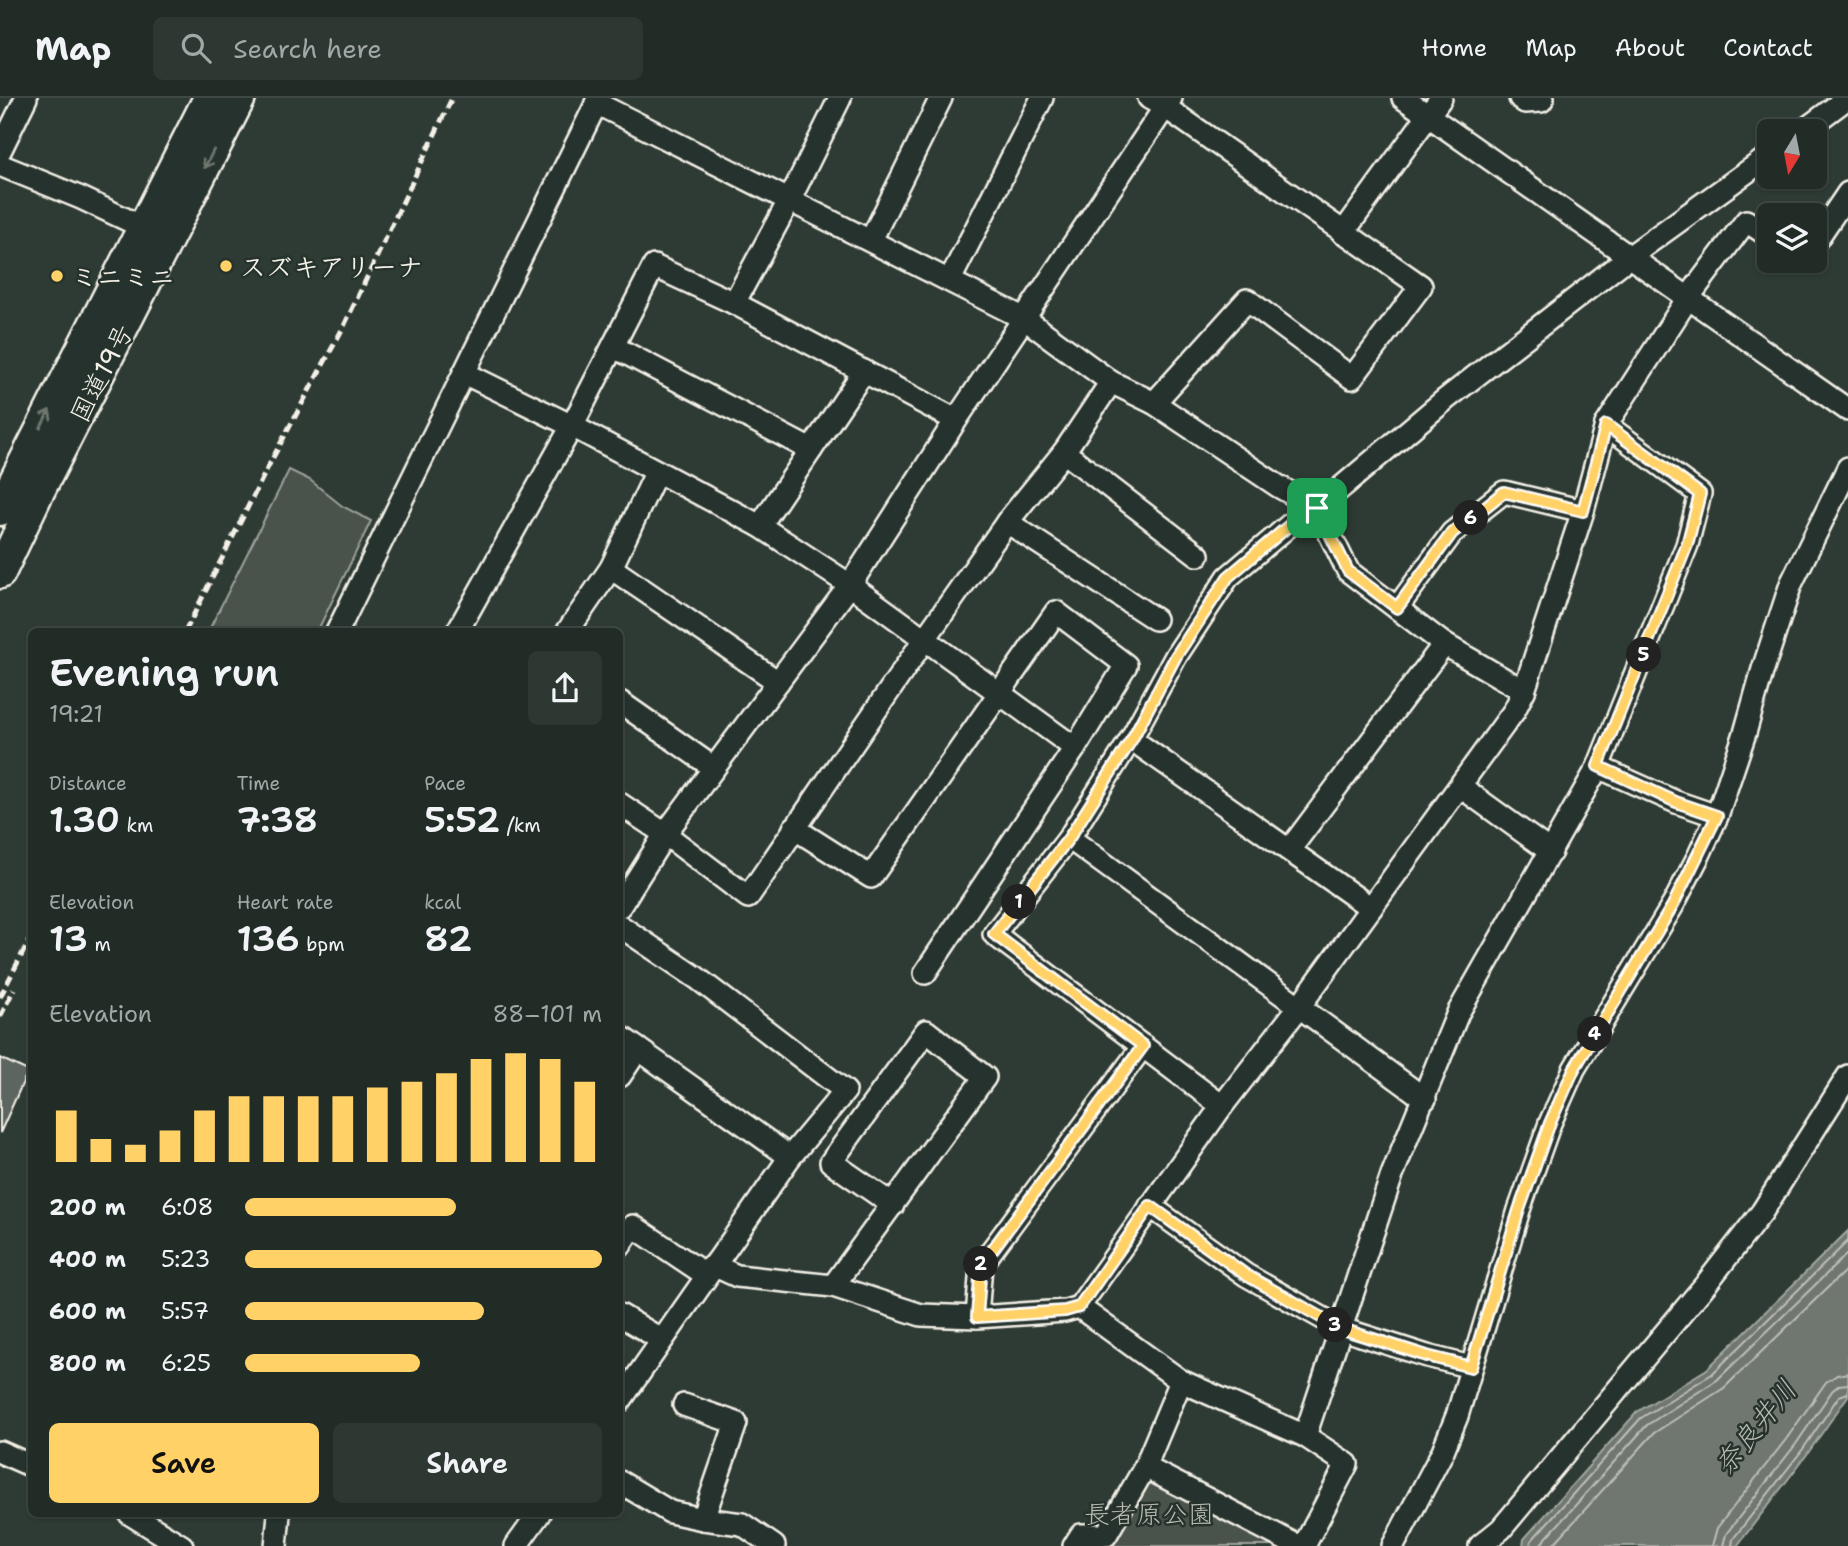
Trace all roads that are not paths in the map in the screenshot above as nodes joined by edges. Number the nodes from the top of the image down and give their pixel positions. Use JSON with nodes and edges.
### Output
{"nodes":[{"id":1,"x":26,"y":98,"type":"edge"},
{"id":2,"x":209,"y":98,"type":"edge"},
{"id":3,"x":240,"y":98,"type":"edge"},
{"id":4,"x":840,"y":98,"type":"edge"},
{"id":5,"x":942,"y":98,"type":"edge"},
{"id":6,"x":1042,"y":98,"type":"edge"},
{"id":7,"x":1403,"y":98,"type":"edge"},
{"id":8,"x":1441,"y":98,"type":"edge"},
{"id":9,"x":1520,"y":98,"type":"edge"},
{"id":10,"x":1543,"y":98,"type":"edge"},
{"id":11,"x":597,"y":100,"type":"edge"},
{"id":12,"x":1161,"y":101,"type":"edge"},
{"id":13,"x":1842,"y":102,"type":"edge"},
{"id":14,"x":1428,"y":116,"type":"junction"},
{"id":15,"x":1819,"y":119,"type":"edge"},
{"id":16,"x":0,"y":151,"type":"edge"},
{"id":17,"x":0,"y":165,"type":"edge"},
{"id":18,"x":1757,"y":165,"type":"edge"},
{"id":19,"x":1728,"y":187,"type":"junction"},
{"id":20,"x":1848,"y":193,"type":"edge"},
{"id":21,"x":789,"y":201,"type":"junction"},
{"id":22,"x":1746,"y":221,"type":"junction"},
{"id":23,"x":1827,"y":224,"type":"edge"},
{"id":24,"x":1757,"y":228,"type":"edge"},
{"id":25,"x":156,"y":233,"type":"junction"},
{"id":26,"x":1343,"y":233,"type":"junction"},
{"id":27,"x":871,"y":240,"type":"junction"},
{"id":28,"x":1629,"y":257,"type":"junction"},
{"id":29,"x":950,"y":281,"type":"junction"},
{"id":30,"x":1688,"y":298,"type":"junction"},
{"id":31,"x":734,"y":303,"type":"junction"},
{"id":32,"x":1026,"y":318,"type":"junction"},
{"id":33,"x":614,"y":347,"type":"junction"},
{"id":34,"x":864,"y":371,"type":"junction"},
{"id":35,"x":464,"y":373,"type":"junction"},
{"id":36,"x":1111,"y":382,"type":"junction"},
{"id":37,"x":1154,"y":403,"type":"junction"},
{"id":38,"x":1848,"y":410,"type":"edge"},
{"id":39,"x":956,"y":420,"type":"junction"},
{"id":40,"x":1606,"y":425,"type":"junction"},
{"id":41,"x":572,"y":426,"type":"junction"},
{"id":42,"x":811,"y":450,"type":"junction"},
{"id":43,"x":1064,"y":452,"type":"junction"},
{"id":44,"x":1848,"y":468,"type":"edge"},
{"id":45,"x":656,"y":473,"type":"junction"},
{"id":46,"x":17,"y":482,"type":"edge"},
{"id":47,"x":1317,"y":508,"type":"junction"},
{"id":48,"x":0,"y":510,"type":"edge"},
{"id":49,"x":1583,"y":511,"type":"junction"},
{"id":50,"x":1007,"y":522,"type":"junction"},
{"id":51,"x":760,"y":526,"type":"junction"},
{"id":52,"x":1198,"y":555,"type":"dead end"},
{"id":53,"x":611,"y":568,"type":"junction"},
{"id":54,"x":0,"y":573,"type":"edge"},
{"id":55,"x":850,"y":585,"type":"junction"},
{"id":56,"x":1397,"y":608,"type":"junction"},
{"id":57,"x":1155,"y":619,"type":"dead end"},
{"id":58,"x":339,"y":628,"type":"edge"},
{"id":59,"x":459,"y":628,"type":"edge"},
{"id":60,"x":570,"y":628,"type":"edge"},
{"id":61,"x":924,"y":640,"type":"junction"},
{"id":62,"x":1444,"y":645,"type":"junction"},
{"id":63,"x":778,"y":682,"type":"junction"},
{"id":64,"x":1524,"y":691,"type":"junction"},
{"id":65,"x":998,"y":693,"type":"junction"},
{"id":66,"x":623,"y":704,"type":"edge"},
{"id":67,"x":1132,"y":739,"type":"junction"},
{"id":68,"x":1076,"y":748,"type":"junction"},
{"id":69,"x":1598,"y":766,"type":"junction"},
{"id":70,"x":714,"y":768,"type":"junction"},
{"id":71,"x":1461,"y":787,"type":"junction"},
{"id":72,"x":623,"y":806,"type":"edge"},
{"id":73,"x":1717,"y":816,"type":"junction"},
{"id":74,"x":794,"y":828,"type":"junction"},
{"id":75,"x":665,"y":834,"type":"junction"},
{"id":76,"x":1069,"y":838,"type":"junction"},
{"id":77,"x":1290,"y":849,"type":"junction"},
{"id":78,"x":1550,"y":852,"type":"junction"},
{"id":79,"x":623,"y":901,"type":"edge"},
{"id":80,"x":1371,"y":908,"type":"junction"},
{"id":81,"x":623,"y":928,"type":"edge"},
{"id":82,"x":925,"y":973,"type":"dead end"},
{"id":83,"x":1299,"y":1007,"type":"junction"},
{"id":84,"x":623,"y":1038,"type":"edge"},
{"id":85,"x":1143,"y":1046,"type":"junction"},
{"id":86,"x":638,"y":1049,"type":"junction"},
{"id":87,"x":623,"y":1072,"type":"edge"},
{"id":88,"x":1848,"y":1076,"type":"edge"},
{"id":89,"x":1425,"y":1099,"type":"junction"},
{"id":90,"x":1222,"y":1107,"type":"junction"},
{"id":91,"x":790,"y":1157,"type":"junction"},
{"id":92,"x":893,"y":1205,"type":"junction"},
{"id":93,"x":1150,"y":1206,"type":"junction"},
{"id":94,"x":623,"y":1241,"type":"edge"},
{"id":95,"x":710,"y":1270,"type":"junction"},
{"id":96,"x":833,"y":1286,"type":"junction"},
{"id":97,"x":1079,"y":1307,"type":"junction"},
{"id":98,"x":623,"y":1317,"type":"edge"},
{"id":99,"x":977,"y":1317,"type":"junction"},
{"id":100,"x":1342,"y":1329,"type":"junction"},
{"id":101,"x":662,"y":1340,"type":"junction"},
{"id":102,"x":1471,"y":1367,"type":"junction"},
{"id":103,"x":1181,"y":1381,"type":"junction"},
{"id":104,"x":623,"y":1397,"type":"edge"},
{"id":105,"x":684,"y":1405,"type":"dead end"},
{"id":106,"x":1305,"y":1436,"type":"junction"},
{"id":107,"x":0,"y":1452,"type":"edge"},
{"id":108,"x":28,"y":1464,"type":"edge"},
{"id":109,"x":1145,"y":1467,"type":"junction"},
{"id":110,"x":623,"y":1484,"type":"edge"},
{"id":111,"x":134,"y":1517,"type":"edge"},
{"id":112,"x":279,"y":1517,"type":"edge"},
{"id":113,"x":537,"y":1517,"type":"edge"},
{"id":114,"x":703,"y":1519,"type":"junction"},
{"id":115,"x":1500,"y":1538,"type":"edge"},
{"id":116,"x":170,"y":1543,"type":"edge"},
{"id":117,"x":276,"y":1546,"type":"edge"},
{"id":118,"x":516,"y":1546,"type":"edge"},
{"id":119,"x":774,"y":1546,"type":"edge"},
{"id":120,"x":1074,"y":1546,"type":"edge"},
{"id":121,"x":1298,"y":1546,"type":"edge"},
{"id":122,"x":1304,"y":1546,"type":"edge"},
{"id":123,"x":1393,"y":1546,"type":"edge"},
{"id":124,"x":1480,"y":1546,"type":"edge"}],
"edges":[{"from":1,"to":16,"type":"street"},
{"from":2,"to":25,"type":"highway","name":"国道19号"},
{"from":3,"to":25,"type":"highway","name":"国道19号","one_way":true},
{"from":4,"to":21,"type":"street"},
{"from":5,"to":27,"type":"street"},
{"from":6,"to":29,"type":"street"},
{"from":7,"to":14,"type":"street"},
{"from":8,"to":14,"type":"street"},
{"from":9,"to":10,"type":"street"},
{"from":11,"to":21,"type":"street"},
{"from":11,"to":35,"type":"street"},
{"from":12,"to":26,"type":"street"},
{"from":12,"to":32,"type":"street"},
{"from":13,"to":15,"type":"street"},
{"from":14,"to":26,"type":"street"},
{"from":14,"to":28,"type":"street"},
{"from":17,"to":25,"type":"street"},
{"from":18,"to":19,"type":"street"},
{"from":19,"to":22,"type":"street"},
{"from":19,"to":28,"type":"street"},
{"from":20,"to":23,"type":"street"},
{"from":21,"to":27,"type":"street"},
{"from":21,"to":31,"type":"street"},
{"from":22,"to":24,"type":"street"},
{"from":22,"to":30,"type":"street"},
{"from":25,"to":46,"type":"highway","name":"国道19号"},
{"from":26,"to":37,"type":"street"},
{"from":27,"to":29,"type":"street"},
{"from":28,"to":30,"type":"street"},
{"from":28,"to":47,"type":"street"},
{"from":29,"to":32,"type":"street"},
{"from":30,"to":38,"type":"street"},
{"from":30,"to":40,"type":"street"},
{"from":31,"to":33,"type":"street"},
{"from":31,"to":34,"type":"street"},
{"from":32,"to":36,"type":"street"},
{"from":32,"to":39,"type":"street"},
{"from":33,"to":41,"type":"street"},
{"from":33,"to":42,"type":"street"},
{"from":34,"to":39,"type":"street"},
{"from":34,"to":42,"type":"street"},
{"from":35,"to":41,"type":"street"},
{"from":35,"to":58,"type":"street"},
{"from":36,"to":37,"type":"street"},
{"from":36,"to":43,"type":"street"},
{"from":37,"to":47,"type":"street"},
{"from":39,"to":55,"type":"street"},
{"from":40,"to":49,"type":"street"},
{"from":40,"to":69,"type":"street"},
{"from":41,"to":45,"type":"street"},
{"from":41,"to":59,"type":"street"},
{"from":42,"to":51,"type":"street"},
{"from":43,"to":50,"type":"street"},
{"from":43,"to":52,"type":"street"},
{"from":44,"to":73,"type":"street"},
{"from":45,"to":51,"type":"street"},
{"from":45,"to":53,"type":"street"},
{"from":46,"to":48,"type":"highway","name":"国道19号"},
{"from":46,"to":54,"type":"highway","name":"国道19号"},
{"from":47,"to":56,"type":"street"},
{"from":47,"to":67,"type":"street"},
{"from":49,"to":56,"type":"street"},
{"from":49,"to":64,"type":"street"},
{"from":50,"to":57,"type":"street"},
{"from":50,"to":61,"type":"street"},
{"from":51,"to":55,"type":"street"},
{"from":53,"to":60,"type":"street"},
{"from":53,"to":63,"type":"street"},
{"from":55,"to":61,"type":"street"},
{"from":55,"to":63,"type":"street"},
{"from":56,"to":62,"type":"street"},
{"from":61,"to":65,"type":"street"},
{"from":61,"to":74,"type":"street"},
{"from":62,"to":64,"type":"street"},
{"from":62,"to":77,"type":"street"},
{"from":63,"to":70,"type":"street"},
{"from":64,"to":71,"type":"street"},
{"from":65,"to":68,"type":"street"},
{"from":65,"to":68,"type":"street"},
{"from":65,"to":74,"type":"street"},
{"from":66,"to":70,"type":"street"},
{"from":67,"to":76,"type":"street"},
{"from":67,"to":77,"type":"street"},
{"from":68,"to":82,"type":"street"},
{"from":69,"to":73,"type":"street"},
{"from":69,"to":78,"type":"street"},
{"from":70,"to":75,"type":"street"},
{"from":71,"to":78,"type":"street"},
{"from":71,"to":80,"type":"street"},
{"from":72,"to":75,"type":"street"},
{"from":73,"to":102,"type":"street"},
{"from":74,"to":75,"type":"street"},
{"from":75,"to":79,"type":"street"},
{"from":76,"to":83,"type":"street"},
{"from":76,"to":85,"type":"street"},
{"from":77,"to":80,"type":"street"},
{"from":78,"to":89,"type":"street"},
{"from":80,"to":83,"type":"street"},
{"from":81,"to":91,"type":"street"},
{"from":83,"to":89,"type":"street"},
{"from":83,"to":90,"type":"street"},
{"from":84,"to":86,"type":"street"},
{"from":85,"to":90,"type":"street"},
{"from":85,"to":99,"type":"street"},
{"from":86,"to":87,"type":"street"},
{"from":86,"to":91,"type":"street"},
{"from":88,"to":115,"type":"street"},
{"from":89,"to":100,"type":"street"},
{"from":90,"to":93,"type":"street"},
{"from":91,"to":95,"type":"street"},
{"from":92,"to":92,"type":"street"},
{"from":92,"to":96,"type":"street"},
{"from":93,"to":97,"type":"street"},
{"from":93,"to":100,"type":"street"},
{"from":94,"to":95,"type":"street"},
{"from":95,"to":96,"type":"street"},
{"from":95,"to":101,"type":"street"},
{"from":96,"to":99,"type":"street"},
{"from":97,"to":99,"type":"street"},
{"from":97,"to":103,"type":"street"},
{"from":98,"to":101,"type":"street"},
{"from":100,"to":102,"type":"street"},
{"from":100,"to":106,"type":"street"},
{"from":101,"to":104,"type":"street"},
{"from":102,"to":123,"type":"street"},
{"from":103,"to":106,"type":"street"},
{"from":103,"to":109,"type":"street"},
{"from":105,"to":114,"type":"street"},
{"from":106,"to":122,"type":"street"},
{"from":107,"to":108,"type":"street"},
{"from":109,"to":120,"type":"street"},
{"from":109,"to":121,"type":"street"},
{"from":110,"to":114,"type":"street"},
{"from":111,"to":116,"type":"street"},
{"from":112,"to":117,"type":"street"},
{"from":113,"to":118,"type":"street"},
{"from":114,"to":119,"type":"street"},
{"from":115,"to":124,"type":"street"}]}
